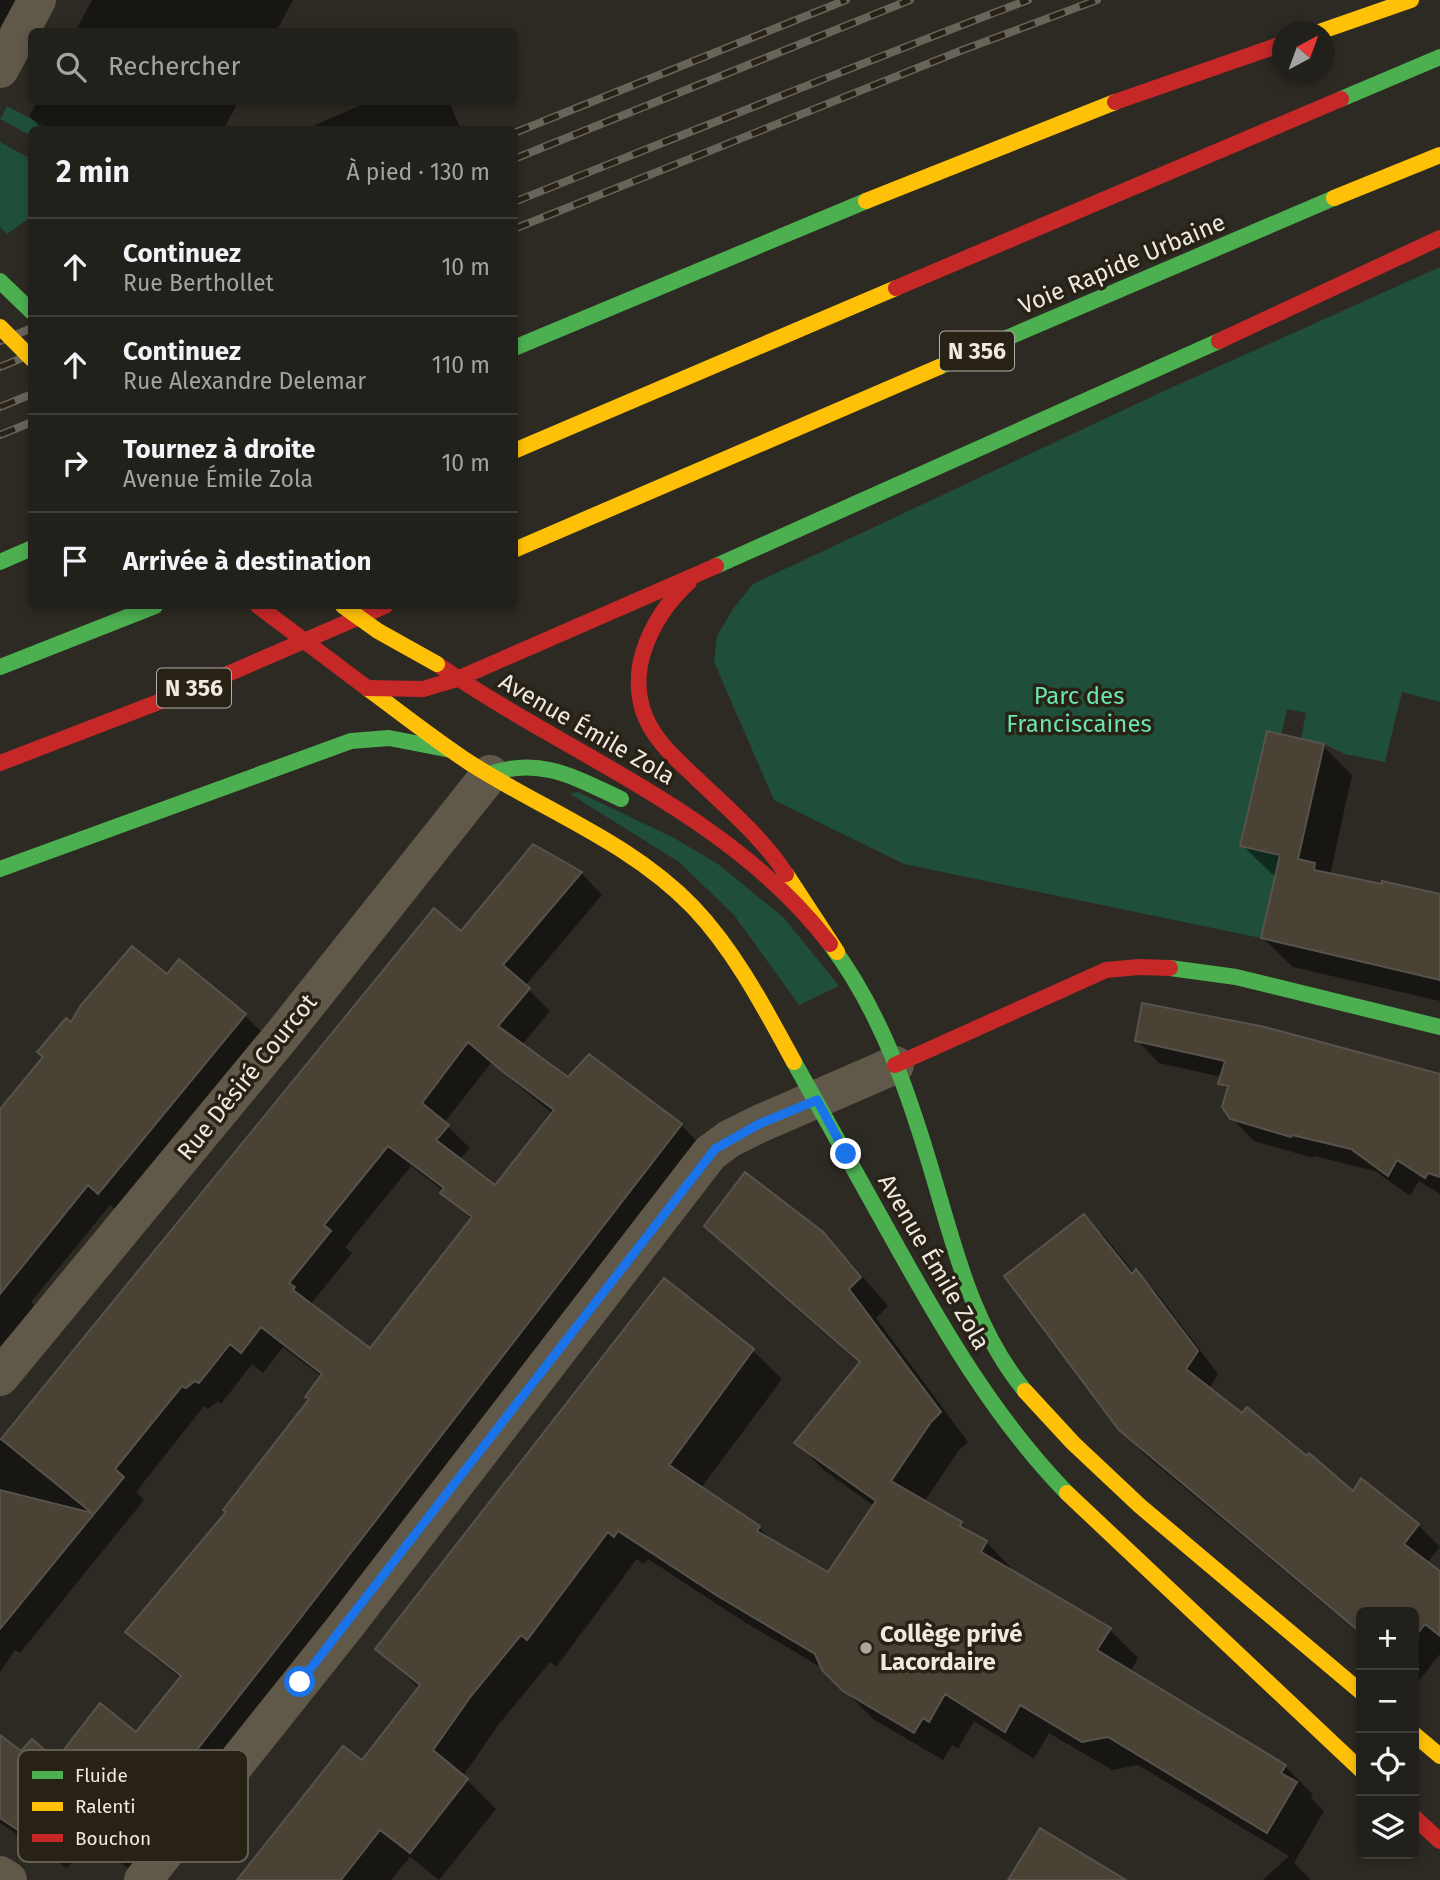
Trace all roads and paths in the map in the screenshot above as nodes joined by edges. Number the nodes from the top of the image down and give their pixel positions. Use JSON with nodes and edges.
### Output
{"nodes":[{"id":1,"x":37,"y":0,"type":"edge"},
{"id":2,"x":1411,"y":0,"type":"edge"},
{"id":3,"x":1335,"y":26,"type":"edge"},
{"id":4,"x":1272,"y":48,"type":"edge"},
{"id":5,"x":1440,"y":57,"type":"edge"},
{"id":6,"x":0,"y":69,"type":"edge"},
{"id":7,"x":1440,"y":155,"type":"edge"},
{"id":8,"x":1440,"y":238,"type":"edge"},
{"id":9,"x":6,"y":286,"type":"edge"},
{"id":10,"x":28,"y":308,"type":"edge"},
{"id":11,"x":0,"y":327,"type":"edge"},
{"id":12,"x":518,"y":346,"type":"edge"},
{"id":13,"x":28,"y":355,"type":"edge"},
{"id":14,"x":518,"y":449,"type":"edge"},
{"id":15,"x":518,"y":548,"type":"edge"},
{"id":16,"x":28,"y":550,"type":"edge"},
{"id":17,"x":0,"y":562,"type":"edge"},
{"id":18,"x":697,"y":575,"type":"junction"},
{"id":19,"x":147,"y":609,"type":"edge"},
{"id":20,"x":262,"y":609,"type":"edge"},
{"id":21,"x":347,"y":609,"type":"edge"},
{"id":22,"x":378,"y":609,"type":"edge"},
{"id":23,"x":379,"y":609,"type":"edge"},
{"id":24,"x":437,"y":664,"type":"junction"},
{"id":25,"x":0,"y":667,"type":"edge"},
{"id":26,"x":457,"y":679,"type":"junction"},
{"id":27,"x":367,"y":688,"type":"junction"},
{"id":28,"x":415,"y":689,"type":"junction"},
{"id":29,"x":398,"y":710,"type":"junction"},
{"id":30,"x":375,"y":737,"type":"junction"},
{"id":31,"x":451,"y":750,"type":"junction"},
{"id":32,"x":0,"y":763,"type":"edge"},
{"id":33,"x":490,"y":774,"type":"junction"},
{"id":34,"x":693,"y":820,"type":"junction"},
{"id":35,"x":0,"y":869,"type":"edge"},
{"id":36,"x":837,"y":952,"type":"junction"},
{"id":37,"x":1440,"y":1027,"type":"edge"},
{"id":38,"x":895,"y":1065,"type":"junction"},
{"id":39,"x":817,"y":1100,"type":"junction"},
{"id":40,"x":0,"y":1377,"type":"edge"},
{"id":41,"x":1356,"y":1688,"type":"edge"},
{"id":42,"x":1419,"y":1738,"type":"edge"},
{"id":43,"x":247,"y":1750,"type":"edge"},
{"id":44,"x":1440,"y":1756,"type":"edge"},
{"id":45,"x":1356,"y":1765,"type":"edge"},
{"id":46,"x":1419,"y":1822,"type":"edge"},
{"id":47,"x":1440,"y":1841,"type":"edge"},
{"id":48,"x":157,"y":1862,"type":"edge"},
{"id":49,"x":0,"y":1875,"type":"edge"},
{"id":50,"x":8,"y":1880,"type":"edge"},
{"id":51,"x":143,"y":1880,"type":"edge"}],
"edges":[{"from":1,"to":6,"type":"street"},
{"from":2,"to":3,"type":"main road"},
{"from":4,"to":12,"type":"main road"},
{"from":5,"to":14,"type":"main road"},
{"from":7,"to":15,"type":"main road","name":"Voie Rapide Urbaine","number":"N 356"},
{"from":8,"to":18,"type":"main road"},
{"from":9,"to":10,"type":"main road"},
{"from":11,"to":13,"type":"main road","bridge":true},
{"from":16,"to":17,"type":"main road"},
{"from":18,"to":26,"type":"main road"},
{"from":18,"to":36,"type":"main road"},
{"from":19,"to":25,"type":"main road"},
{"from":20,"to":27,"type":"main road","name":"Avenue Émile Zola","bridge":true},
{"from":21,"to":24,"type":"main road","bridge":true},
{"from":22,"to":32,"type":"main road","number":"N 356"},
{"from":23,"to":24,"type":"main road","bridge":true},
{"from":24,"to":26,"type":"main road","name":"Avenue Émile Zola"},
{"from":24,"to":28,"type":"main road"},
{"from":26,"to":28,"type":"main road"},
{"from":26,"to":34,"type":"main road","name":"Avenue Émile Zola"},
{"from":27,"to":28,"type":"main road"},
{"from":27,"to":29,"type":"main road","name":"Avenue Émile Zola"},
{"from":28,"to":29,"type":"main road"},
{"from":29,"to":30,"type":"main road"},
{"from":29,"to":31,"type":"main road","name":"Avenue Émile Zola"},
{"from":30,"to":31,"type":"main road"},
{"from":30,"to":35,"type":"main road"},
{"from":31,"to":33,"type":"main road","name":"Avenue Émile Zola"},
{"from":33,"to":34,"type":"main road","name":"Avenue Émile Zola"},
{"from":33,"to":39,"type":"main road","name":"Avenue Émile Zola"},
{"from":33,"to":40,"type":"street","name":"Rue Désiré Courcot"},
{"from":34,"to":36,"type":"main road","name":"Avenue Émile Zola"},
{"from":36,"to":38,"type":"main road","name":"Avenue Émile Zola"},
{"from":37,"to":38,"type":"main road"},
{"from":38,"to":39,"type":"street"},
{"from":38,"to":41,"type":"main road","name":"Avenue Émile Zola"},
{"from":39,"to":43,"type":"street"},
{"from":39,"to":45,"type":"main road","name":"Avenue Émile Zola"},
{"from":42,"to":44,"type":"main road"},
{"from":46,"to":47,"type":"main road"},
{"from":48,"to":51,"type":"street"},
{"from":49,"to":50,"type":"street"}]}
